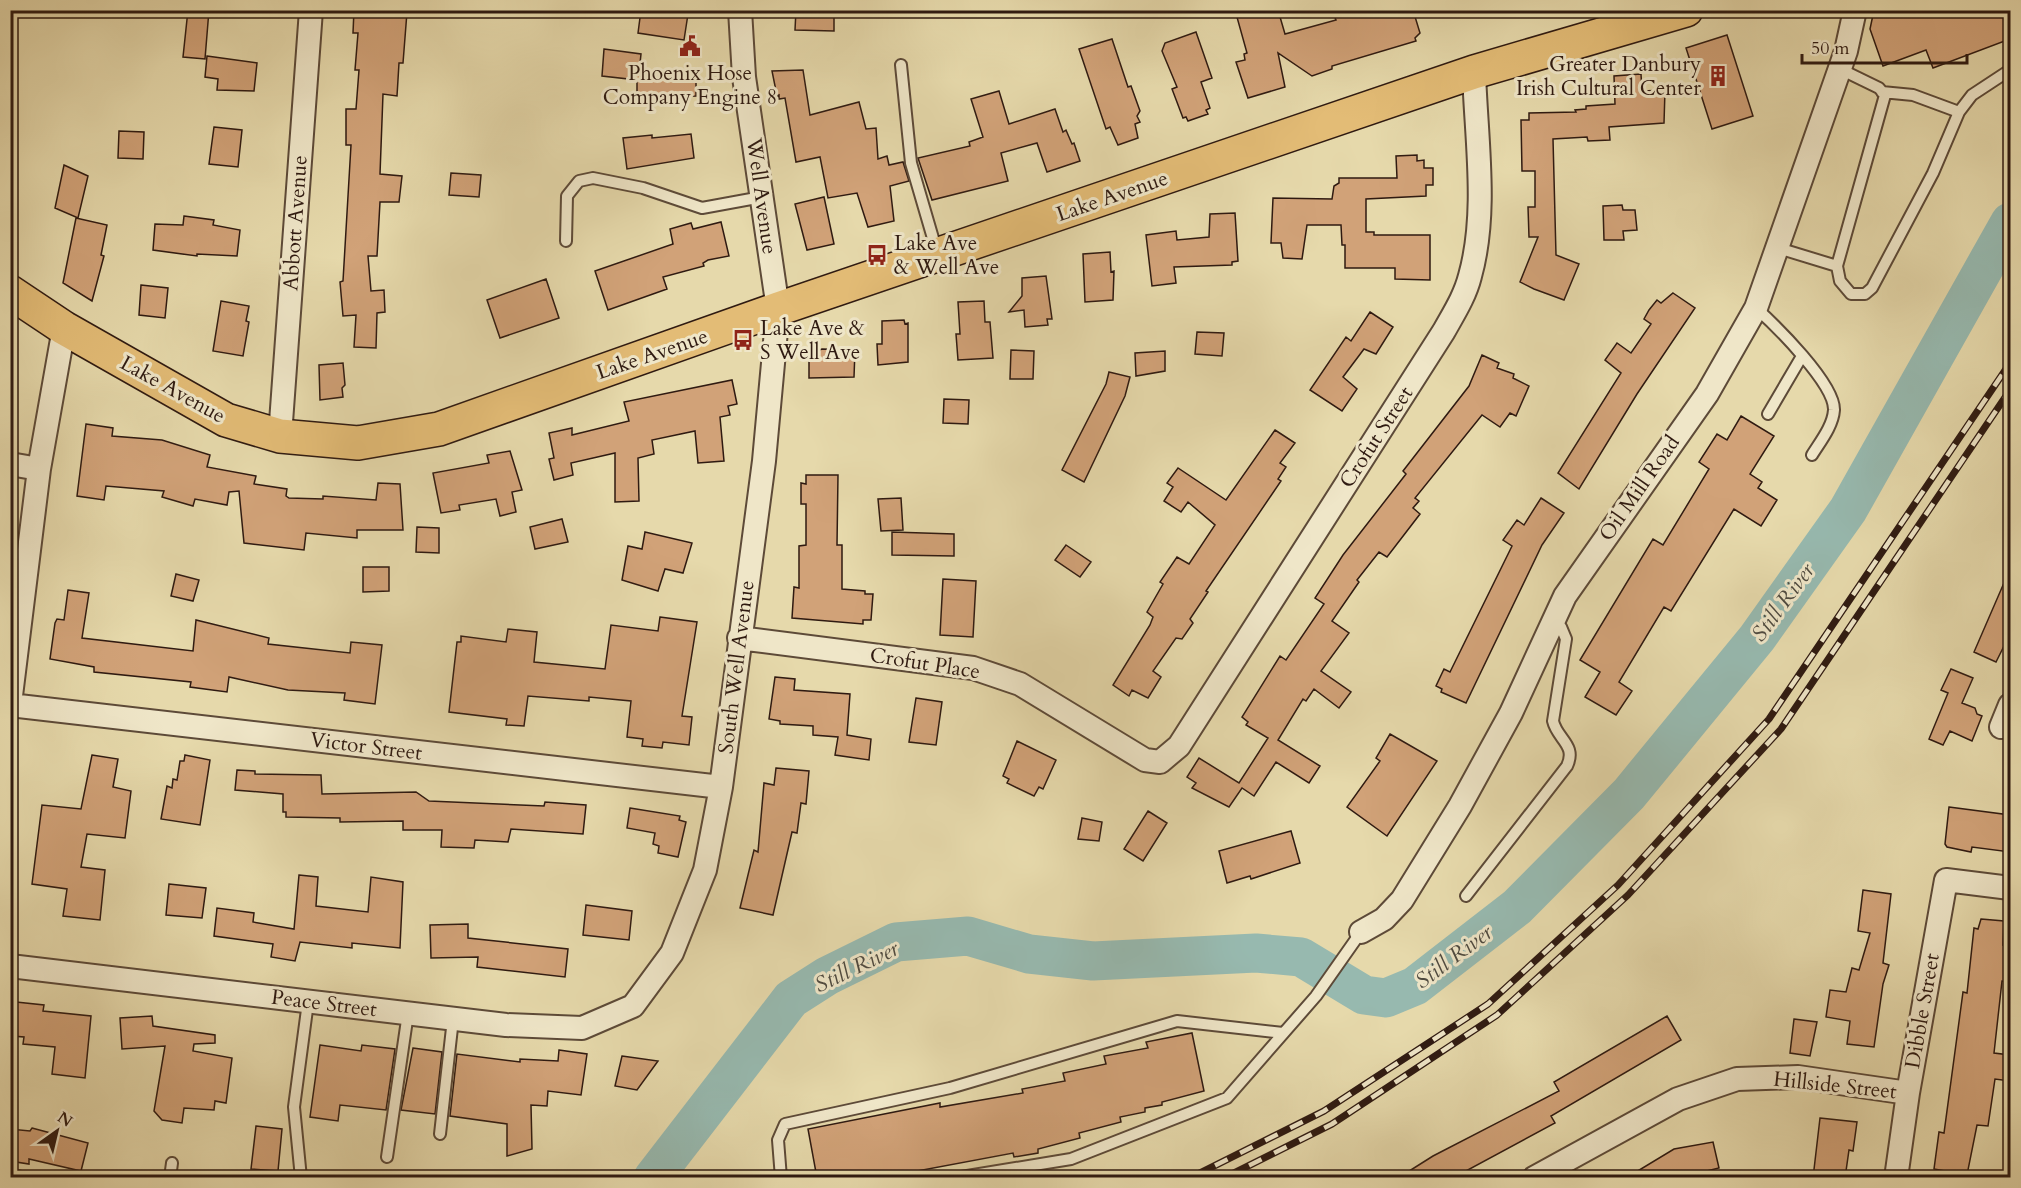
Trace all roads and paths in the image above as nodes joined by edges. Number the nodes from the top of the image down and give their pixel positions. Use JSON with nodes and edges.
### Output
{"nodes":[{"id":1,"x":311,"y":10,"type":"edge"},
{"id":2,"x":740,"y":10,"type":"edge"},
{"id":3,"x":1686,"y":10,"type":"edge"},
{"id":4,"x":1855,"y":10,"type":"edge"},
{"id":5,"x":901,"y":65,"type":"dead end"},
{"id":6,"x":1840,"y":69,"type":"junction"},
{"id":7,"x":2010,"y":70,"type":"edge"},
{"id":8,"x":1474,"y":72,"type":"junction"},
{"id":9,"x":1882,"y":92,"type":"junction"},
{"id":10,"x":1959,"y":112,"type":"junction"},
{"id":11,"x":762,"y":197,"type":"junction"},
{"id":12,"x":567,"y":242,"type":"dead end"},
{"id":13,"x":1778,"y":248,"type":"junction"},
{"id":14,"x":937,"y":255,"type":"junction"},
{"id":15,"x":1837,"y":266,"type":"junction"},
{"id":16,"x":10,"y":292,"type":"edge"},
{"id":17,"x":1756,"y":308,"type":"junction"},
{"id":18,"x":778,"y":309,"type":"junction"},
{"id":19,"x":64,"y":328,"type":"junction"},
{"id":20,"x":1802,"y":356,"type":"junction"},
{"id":21,"x":1768,"y":414,"type":"dead end"},
{"id":22,"x":280,"y":436,"type":"junction"},
{"id":23,"x":1812,"y":455,"type":"dead end"},
{"id":24,"x":10,"y":464,"type":"edge"},
{"id":25,"x":39,"y":469,"type":"junction"},
{"id":26,"x":1553,"y":621,"type":"junction"},
{"id":27,"x":739,"y":638,"type":"junction"},
{"id":28,"x":10,"y":704,"type":"edge"},
{"id":29,"x":2010,"y":705,"type":"edge"},
{"id":30,"x":2001,"y":727,"type":"dead end"},
{"id":31,"x":1160,"y":762,"type":"joint"},
{"id":32,"x":721,"y":787,"type":"junction"},
{"id":33,"x":2010,"y":888,"type":"edge"},
{"id":34,"x":1466,"y":896,"type":"dead end"},
{"id":35,"x":1360,"y":932,"type":"joint"},
{"id":36,"x":10,"y":966,"type":"edge"},
{"id":37,"x":309,"y":1002,"type":"junction"},
{"id":38,"x":633,"y":1006,"type":"joint"},
{"id":39,"x":408,"y":1014,"type":"junction"},
{"id":40,"x":453,"y":1019,"type":"junction"},
{"id":41,"x":1283,"y":1033,"type":"junction"},
{"id":42,"x":1908,"y":1093,"type":"junction"},
{"id":43,"x":440,"y":1134,"type":"dead end"},
{"id":44,"x":387,"y":1157,"type":"dead end"},
{"id":45,"x":172,"y":1163,"type":"dead end"},
{"id":46,"x":10,"y":1174,"type":"edge"},
{"id":47,"x":26,"y":1178,"type":"edge"},
{"id":48,"x":170,"y":1178,"type":"edge"},
{"id":49,"x":301,"y":1178,"type":"edge"},
{"id":50,"x":781,"y":1178,"type":"edge"},
{"id":51,"x":956,"y":1178,"type":"edge"},
{"id":52,"x":1534,"y":1178,"type":"edge"},
{"id":53,"x":1896,"y":1178,"type":"edge"}],
"edges":[{"from":1,"to":22,"type":"street","name":"Abbott Avenue"},
{"from":2,"to":11,"type":"street","name":"Well Avenue"},
{"from":3,"to":8,"type":"main road","name":"Lake Avenue"},
{"from":4,"to":6,"type":"street","name":"Oil Mill Road"},
{"from":5,"to":14,"type":"lane"},
{"from":6,"to":9,"type":"lane"},
{"from":6,"to":13,"type":"street","name":"Oil Mill Road"},
{"from":7,"to":10,"type":"lane"},
{"from":8,"to":14,"type":"main road","name":"Lake Avenue"},
{"from":8,"to":31,"type":"street","name":"Crofut Street"},
{"from":9,"to":10,"type":"lane"},
{"from":9,"to":15,"type":"lane"},
{"from":10,"to":15,"type":"lane"},
{"from":11,"to":12,"type":"lane"},
{"from":11,"to":18,"type":"street","name":"Well Avenue"},
{"from":13,"to":15,"type":"lane"},
{"from":13,"to":17,"type":"street","name":"Oil Mill Road"},
{"from":14,"to":18,"type":"main road","name":"Lake Avenue"},
{"from":16,"to":19,"type":"main road","name":"Lake Avenue"},
{"from":17,"to":20,"type":"lane"},
{"from":17,"to":26,"type":"street","name":"Oil Mill Road"},
{"from":18,"to":22,"type":"main road","name":"Lake Avenue"},
{"from":18,"to":27,"type":"street","name":"South Well Avenue"},
{"from":19,"to":22,"type":"main road","name":"Lake Avenue"},
{"from":19,"to":25,"type":"street"},
{"from":20,"to":21,"type":"lane"},
{"from":20,"to":23,"type":"lane"},
{"from":24,"to":25,"type":"street"},
{"from":25,"to":28,"type":"street"},
{"from":26,"to":34,"type":"lane"},
{"from":26,"to":35,"type":"street","name":"Oil Mill Road"},
{"from":27,"to":31,"type":"street","name":"Crofut Place"},
{"from":27,"to":32,"type":"street","name":"South Well Avenue"},
{"from":28,"to":32,"type":"street","name":"Victor Street"},
{"from":29,"to":30,"type":"street"},
{"from":32,"to":38,"type":"street","name":"South Well Avenue"},
{"from":33,"to":42,"type":"street","name":"Dibble Street"},
{"from":35,"to":41,"type":"lane"},
{"from":36,"to":37,"type":"street","name":"Peace Street"},
{"from":37,"to":39,"type":"street","name":"Peace Street"},
{"from":37,"to":49,"type":"lane"},
{"from":38,"to":40,"type":"street","name":"Peace Street"},
{"from":39,"to":40,"type":"street","name":"Peace Street"},
{"from":39,"to":44,"type":"lane"},
{"from":40,"to":43,"type":"lane"},
{"from":41,"to":50,"type":"lane"},
{"from":41,"to":51,"type":"lane"},
{"from":42,"to":52,"type":"street","name":"Hillside Street"},
{"from":42,"to":53,"type":"street","name":"Dibble Street"},
{"from":45,"to":48,"type":"lane"},
{"from":46,"to":47,"type":"lane"}]}
